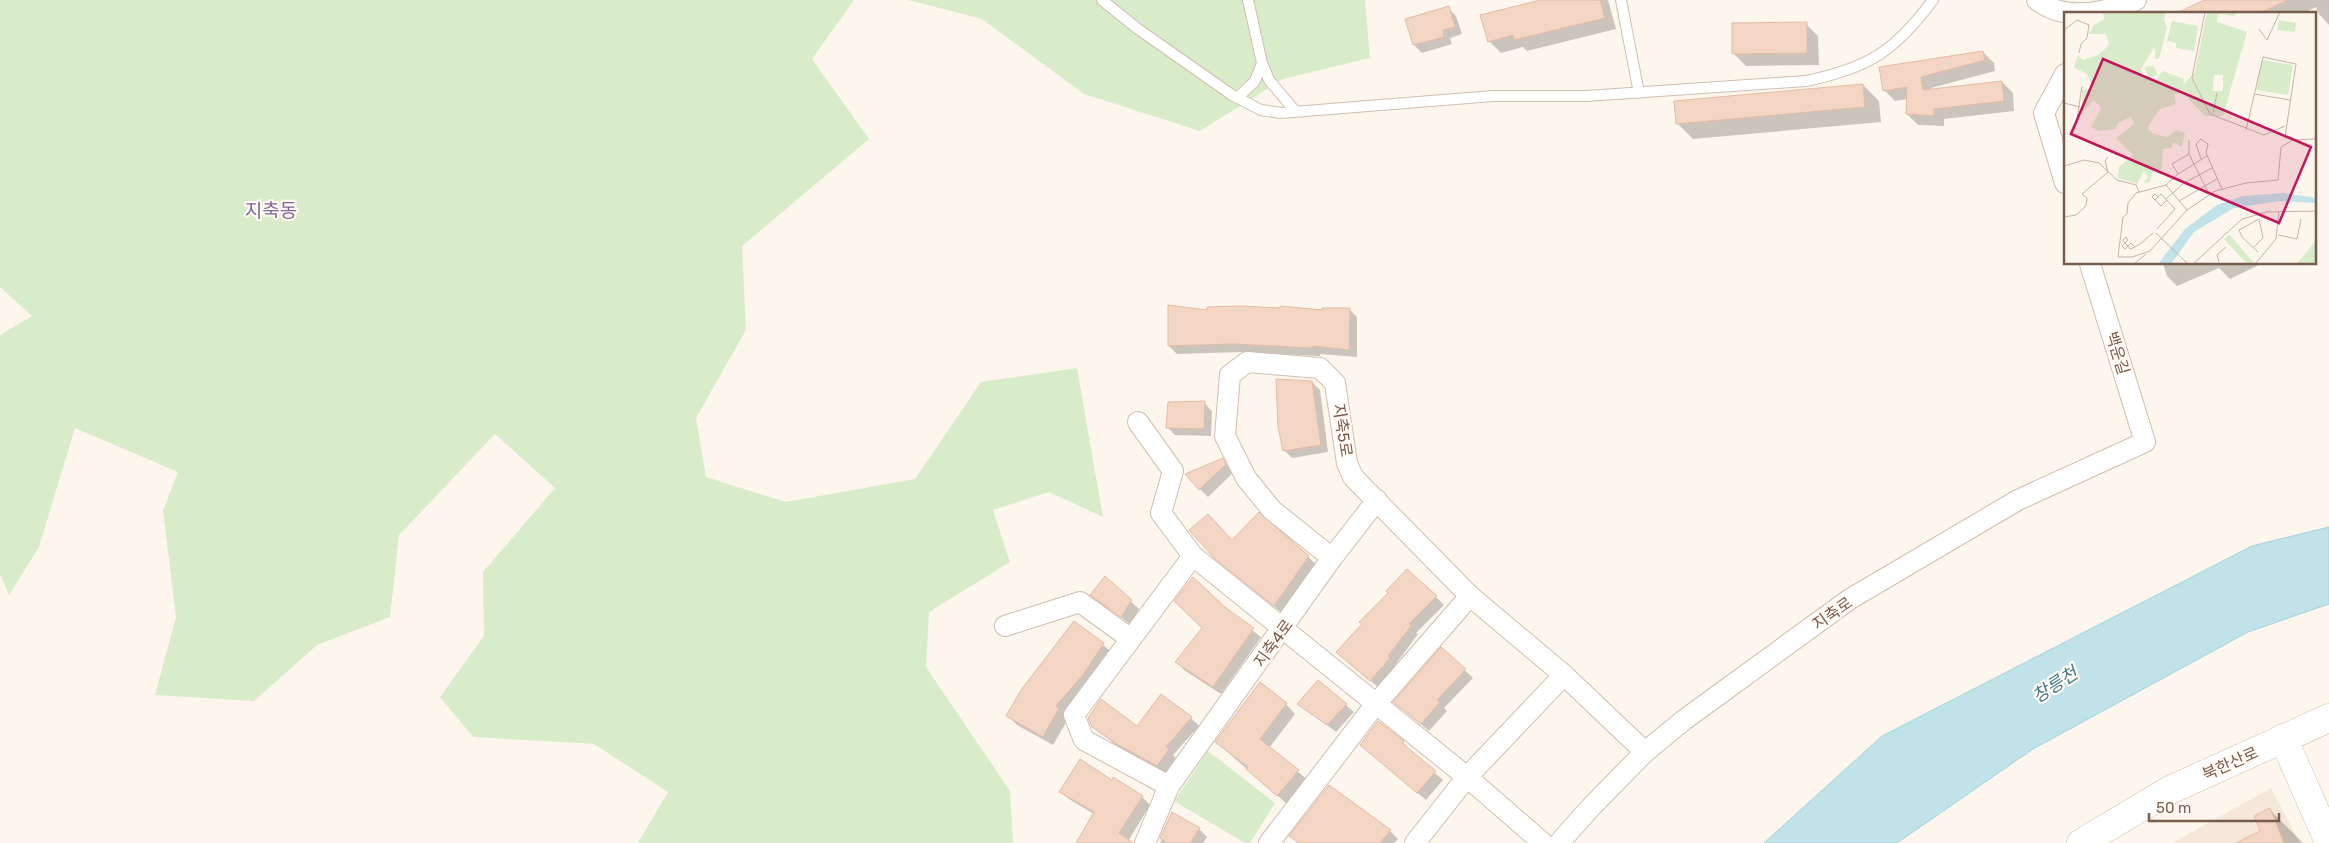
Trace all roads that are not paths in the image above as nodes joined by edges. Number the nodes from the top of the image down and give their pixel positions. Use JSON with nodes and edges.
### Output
{"nodes":[{"id":1,"x":1102,"y":0,"type":"edge"},
{"id":2,"x":1248,"y":0,"type":"edge"},
{"id":3,"x":1621,"y":0,"type":"edge"},
{"id":4,"x":1933,"y":0,"type":"edge"},
{"id":5,"x":2037,"y":0,"type":"edge"},
{"id":6,"x":2125,"y":6,"type":"edge"},
{"id":7,"x":2064,"y":12,"type":"edge"},
{"id":8,"x":2094,"y":12,"type":"edge"},
{"id":9,"x":1262,"y":63,"type":"junction"},
{"id":10,"x":2064,"y":76,"type":"edge"},
{"id":11,"x":1638,"y":93,"type":"junction"},
{"id":12,"x":1237,"y":98,"type":"junction"},
{"id":13,"x":1296,"y":112,"type":"junction"},
{"id":14,"x":2064,"y":180,"type":"edge"},
{"id":15,"x":2090,"y":265,"type":"edge"},
{"id":16,"x":1138,"y":422,"type":"dead end"},
{"id":17,"x":2145,"y":442,"type":"joint"},
{"id":18,"x":1377,"y":500,"type":"junction"},
{"id":19,"x":1193,"y":556,"type":"junction"},
{"id":20,"x":1332,"y":558,"type":"junction"},
{"id":21,"x":1470,"y":596,"type":"junction"},
{"id":22,"x":1006,"y":626,"type":"dead end"},
{"id":23,"x":1283,"y":628,"type":"junction"},
{"id":24,"x":1131,"y":639,"type":"junction"},
{"id":25,"x":1564,"y":675,"type":"junction"},
{"id":26,"x":1375,"y":705,"type":"junction"},
{"id":27,"x":2329,"y":718,"type":"edge"},
{"id":28,"x":2283,"y":738,"type":"junction"},
{"id":29,"x":1644,"y":752,"type":"junction"},
{"id":30,"x":1467,"y":777,"type":"junction"},
{"id":31,"x":1169,"y":786,"type":"junction"},
{"id":32,"x":2329,"y":842,"type":"edge"},
{"id":33,"x":1145,"y":843,"type":"edge"},
{"id":34,"x":1268,"y":843,"type":"edge"},
{"id":35,"x":1415,"y":843,"type":"edge"},
{"id":36,"x":1543,"y":843,"type":"edge"},
{"id":37,"x":1559,"y":843,"type":"edge"},
{"id":38,"x":2081,"y":843,"type":"edge"}],
"edges":[{"from":1,"to":12,"type":"lane"},
{"from":2,"to":9,"type":"lane"},
{"from":3,"to":11,"type":"lane"},
{"from":4,"to":11,"type":"lane"},
{"from":5,"to":7,"type":"street"},
{"from":6,"to":8,"type":"street"},
{"from":9,"to":12,"type":"lane"},
{"from":9,"to":13,"type":"lane"},
{"from":10,"to":14,"type":"street"},
{"from":11,"to":13,"type":"lane"},
{"from":12,"to":13,"type":"lane"},
{"from":15,"to":17,"type":"street","name":"백운길"},
{"from":16,"to":19,"type":"street"},
{"from":17,"to":29,"type":"street","name":"지축로"},
{"from":18,"to":20,"type":"street","name":"지축4로"},
{"from":18,"to":20,"type":"street","name":"지축5로"},
{"from":18,"to":21,"type":"street","name":"지축5로"},
{"from":19,"to":23,"type":"street"},
{"from":19,"to":24,"type":"street"},
{"from":20,"to":23,"type":"street","name":"지축4로"},
{"from":21,"to":25,"type":"street","name":"지축5로"},
{"from":21,"to":26,"type":"street"},
{"from":22,"to":24,"type":"street"},
{"from":23,"to":26,"type":"street"},
{"from":23,"to":31,"type":"street","name":"지축4로"},
{"from":24,"to":31,"type":"street"},
{"from":25,"to":29,"type":"street","name":"지축5로"},
{"from":25,"to":30,"type":"street"},
{"from":26,"to":30,"type":"street"},
{"from":26,"to":34,"type":"street"},
{"from":27,"to":28,"type":"main road","name":"북한산로"},
{"from":28,"to":32,"type":"main road"},
{"from":28,"to":38,"type":"main road","name":"북한산로"},
{"from":29,"to":37,"type":"street","name":"지축로"},
{"from":30,"to":35,"type":"street"},
{"from":30,"to":36,"type":"street"},
{"from":31,"to":33,"type":"street","name":"지축4로"}]}
